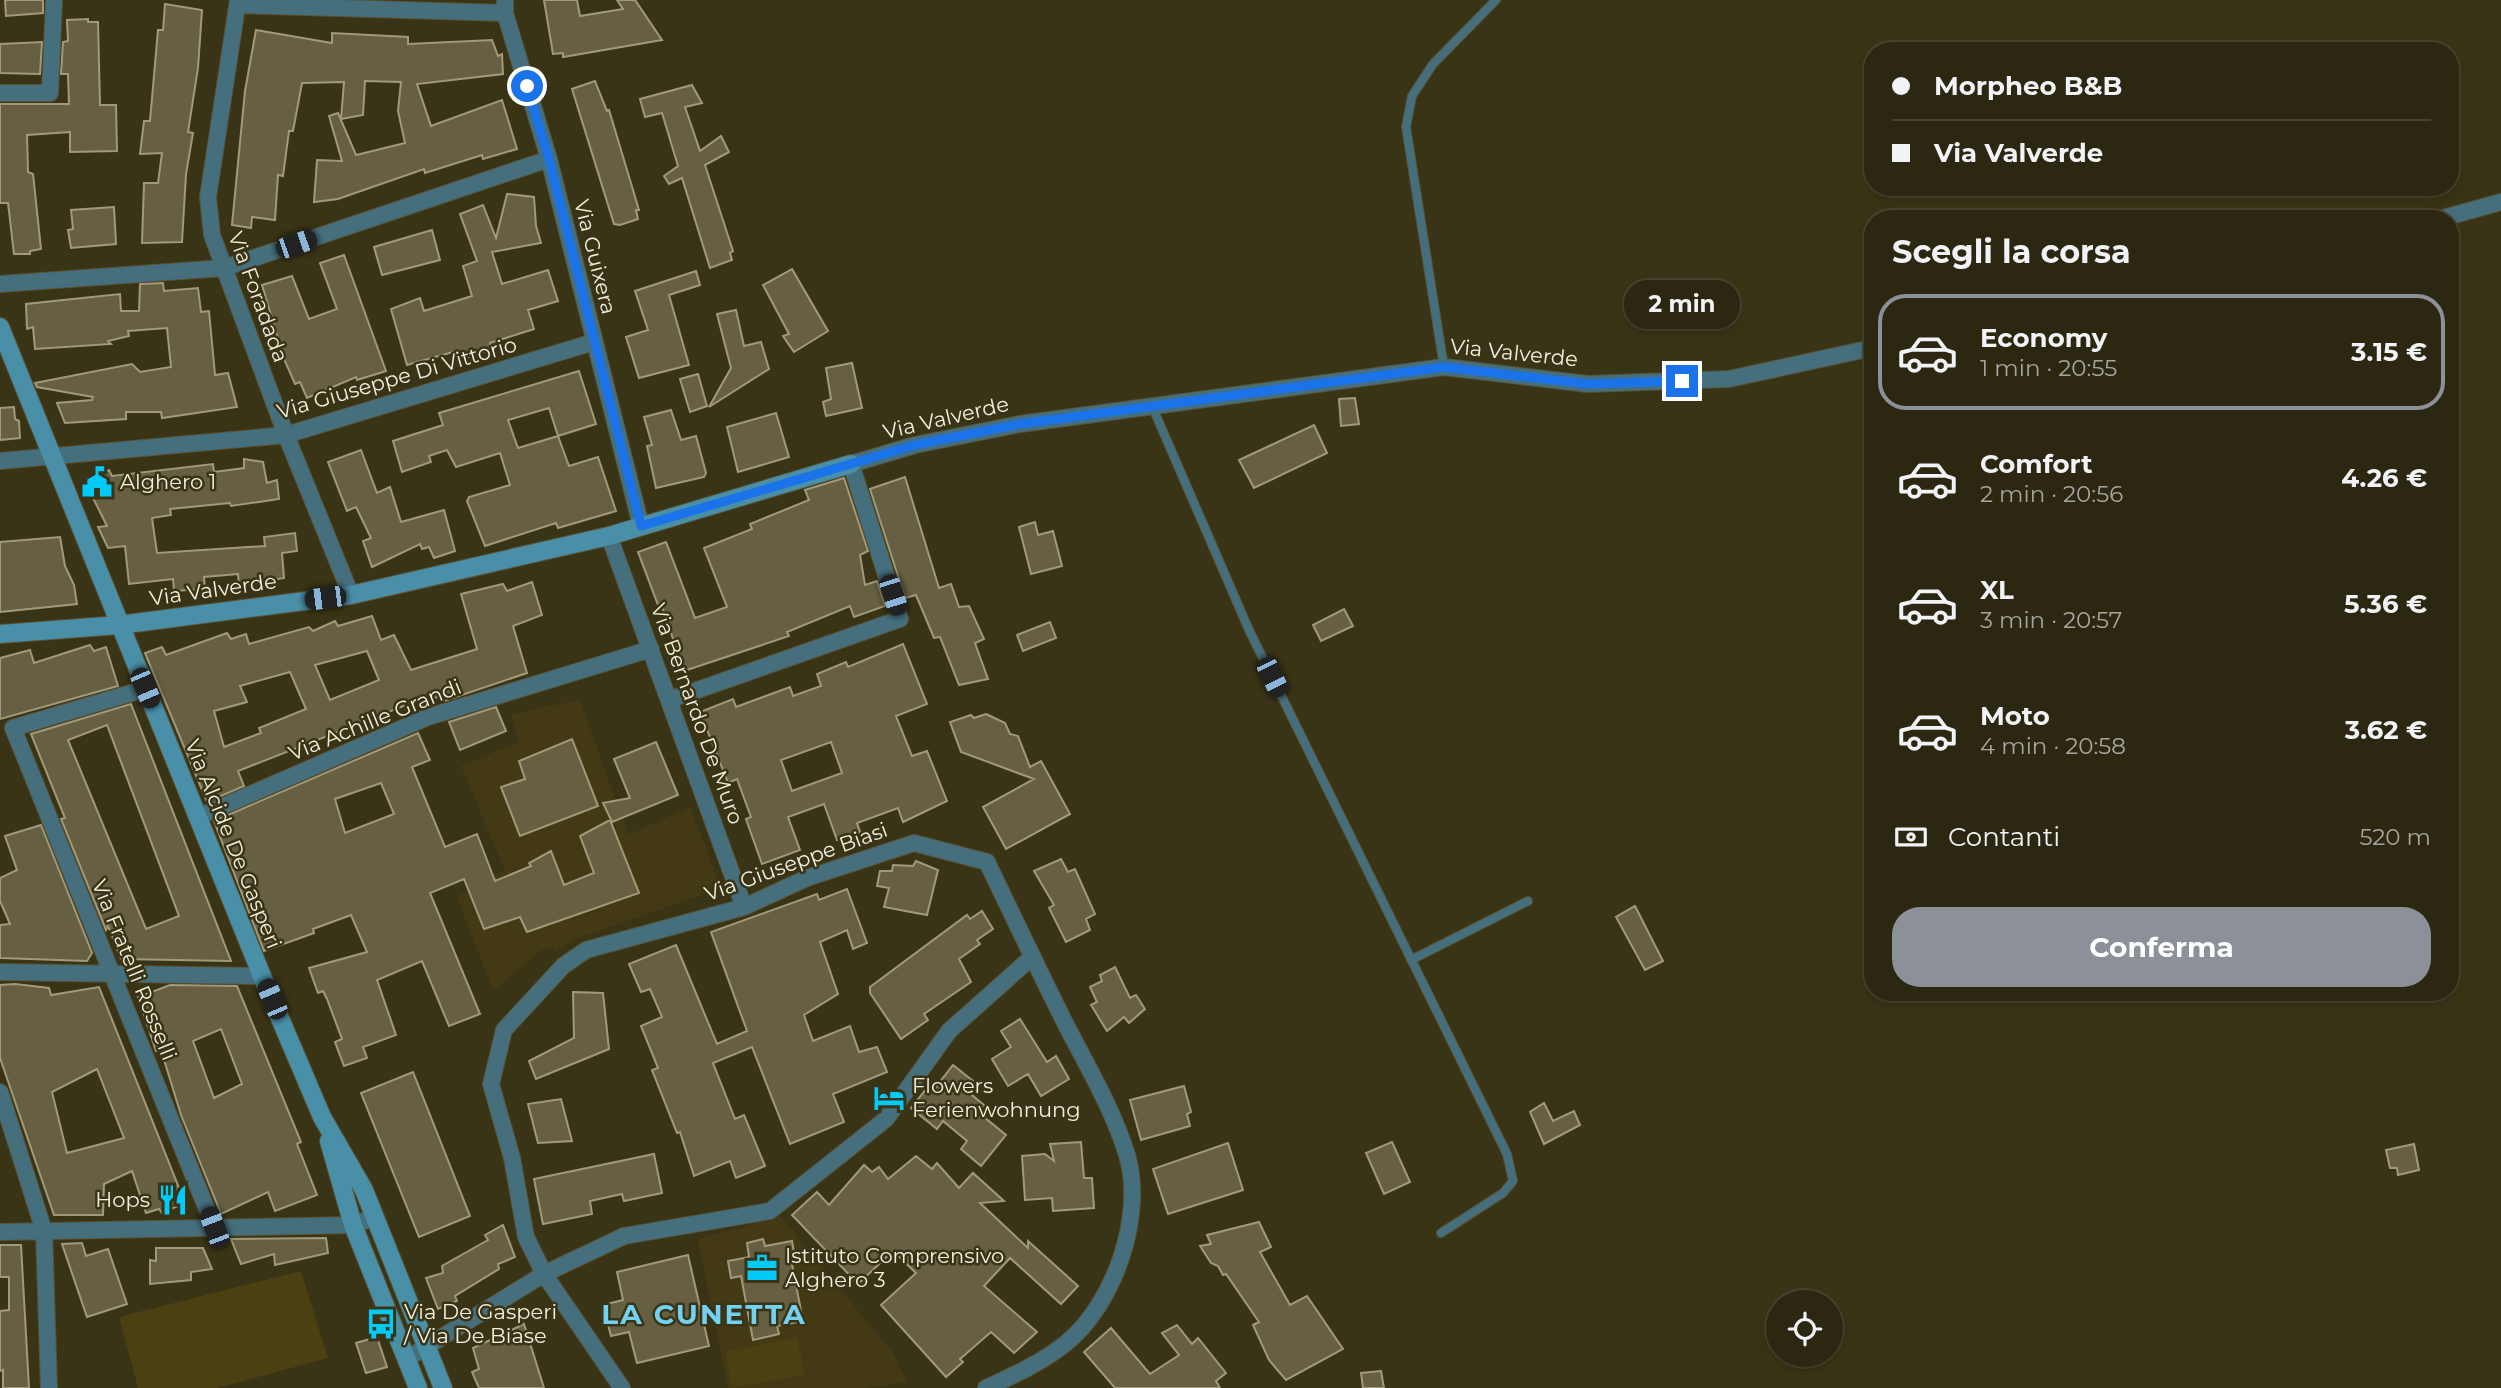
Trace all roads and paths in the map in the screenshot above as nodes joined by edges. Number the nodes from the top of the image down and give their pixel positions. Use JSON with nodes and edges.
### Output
{"nodes":[{"id":1,"x":54,"y":0,"type":"edge"},
{"id":2,"x":1496,"y":0,"type":"edge"},
{"id":3,"x":238,"y":3,"type":"edge"},
{"id":4,"x":505,"y":6,"type":"edge"},
{"id":5,"x":0,"y":93,"type":"edge"},
{"id":6,"x":549,"y":159,"type":"junction"},
{"id":7,"x":2501,"y":202,"type":"edge"},
{"id":8,"x":2459,"y":214,"type":"edge"},
{"id":9,"x":224,"y":268,"type":"junction"},
{"id":10,"x":0,"y":284,"type":"edge"},
{"id":11,"x":0,"y":327,"type":"edge"},
{"id":12,"x":594,"y":342,"type":"junction"},
{"id":13,"x":1864,"y":350,"type":"edge"},
{"id":14,"x":1444,"y":367,"type":"junction"},
{"id":15,"x":1152,"y":406,"type":"junction"},
{"id":16,"x":286,"y":435,"type":"junction"},
{"id":17,"x":51,"y":457,"type":"junction"},
{"id":18,"x":0,"y":461,"type":"edge"},
{"id":19,"x":852,"y":464,"type":"junction"},
{"id":20,"x":641,"y":526,"type":"junction"},
{"id":21,"x":609,"y":536,"type":"junction"},
{"id":22,"x":351,"y":595,"type":"junction"},
{"id":23,"x":119,"y":625,"type":"junction"},
{"id":24,"x":0,"y":634,"type":"edge"},
{"id":25,"x":651,"y":649,"type":"junction"},
{"id":26,"x":145,"y":688,"type":"junction"},
{"id":27,"x":669,"y":700,"type":"junction"},
{"id":28,"x":198,"y":817,"type":"junction"},
{"id":29,"x":1528,"y":901,"type":"dead end"},
{"id":30,"x":744,"y":906,"type":"junction"},
{"id":31,"x":1032,"y":957,"type":"junction"},
{"id":32,"x":1411,"y":960,"type":"junction"},
{"id":33,"x":0,"y":972,"type":"edge"},
{"id":34,"x":113,"y":974,"type":"junction"},
{"id":35,"x":262,"y":976,"type":"junction"},
{"id":36,"x":0,"y":1092,"type":"edge"},
{"id":37,"x":322,"y":1117,"type":"junction"},
{"id":38,"x":375,"y":1217,"type":"junction"},
{"id":39,"x":354,"y":1225,"type":"junction"},
{"id":40,"x":214,"y":1227,"type":"junction"},
{"id":41,"x":44,"y":1231,"type":"junction"},
{"id":42,"x":0,"y":1232,"type":"edge"},
{"id":43,"x":1441,"y":1233,"type":"dead end"},
{"id":44,"x":544,"y":1274,"type":"junction"},
{"id":45,"x":428,"y":1347,"type":"junction"},
{"id":46,"x":408,"y":1358,"type":"junction"},
{"id":47,"x":49,"y":1388,"type":"edge"},
{"id":48,"x":418,"y":1388,"type":"edge"},
{"id":49,"x":443,"y":1388,"type":"edge"},
{"id":50,"x":622,"y":1388,"type":"edge"},
{"id":51,"x":986,"y":1388,"type":"edge"}],
"edges":[{"from":1,"to":5,"type":"street"},
{"from":2,"to":14,"type":"lane"},
{"from":3,"to":4,"type":"street"},
{"from":3,"to":9,"type":"street","name":"Via Foradada"},
{"from":4,"to":6,"type":"street","name":"Via Guixera"},
{"from":6,"to":9,"type":"street"},
{"from":6,"to":12,"type":"street","name":"Via Guixera"},
{"from":7,"to":8,"type":"street"},
{"from":9,"to":10,"type":"street"},
{"from":9,"to":16,"type":"street","name":"Via Foradada"},
{"from":11,"to":17,"type":"street","name":"Via Alcide De Gasperi"},
{"from":12,"to":16,"type":"street","name":"Via Giuseppe Di Vittorio"},
{"from":12,"to":20,"type":"street","name":"Via Guixera"},
{"from":13,"to":14,"type":"street","name":"Via Valverde"},
{"from":14,"to":15,"type":"street","name":"Via Valverde"},
{"from":15,"to":19,"type":"street","name":"Via Valverde"},
{"from":15,"to":32,"type":"lane"},
{"from":16,"to":17,"type":"street","name":"Via Giuseppe Di Vittorio"},
{"from":16,"to":22,"type":"street","name":"Via Foradada"},
{"from":17,"to":18,"type":"street","name":"Via Giuseppe Di Vittorio"},
{"from":17,"to":23,"type":"street","name":"Via Alcide De Gasperi"},
{"from":19,"to":20,"type":"street","name":"Via Valverde"},
{"from":19,"to":27,"type":"street"},
{"from":20,"to":21,"type":"street","name":"Via Valverde"},
{"from":21,"to":22,"type":"street","name":"Via Valverde"},
{"from":21,"to":25,"type":"street","name":"Via Bernardo De Muro"},
{"from":22,"to":23,"type":"street","name":"Via Valverde"},
{"from":23,"to":24,"type":"street","name":"Via Valverde"},
{"from":23,"to":26,"type":"street","name":"Via Alcide De Gasperi"},
{"from":25,"to":27,"type":"street","name":"Via Bernardo De Muro"},
{"from":25,"to":28,"type":"street","name":"Via Achille Grandi"},
{"from":26,"to":28,"type":"street","name":"Via Alcide De Gasperi"},
{"from":26,"to":34,"type":"street","name":"Via Fratelli Rosselli"},
{"from":27,"to":30,"type":"street","name":"Via Bernardo De Muro"},
{"from":28,"to":35,"type":"street","name":"Via Alcide De Gasperi"},
{"from":29,"to":32,"type":"lane"},
{"from":30,"to":31,"type":"street","name":"Via Giuseppe Biasi"},
{"from":30,"to":44,"type":"street","name":"Via Giuseppe Biasi"},
{"from":31,"to":44,"type":"street"},
{"from":31,"to":51,"type":"street","name":"Via Giuseppe Biasi"},
{"from":32,"to":43,"type":"lane"},
{"from":33,"to":34,"type":"street"},
{"from":34,"to":35,"type":"street"},
{"from":34,"to":40,"type":"street","name":"Via Fratelli Rosselli"},
{"from":35,"to":37,"type":"street","name":"Via Alcide De Gasperi"},
{"from":36,"to":41,"type":"street"},
{"from":37,"to":38,"type":"street","name":"Via Alcide De Gasperi"},
{"from":37,"to":39,"type":"street","name":"Via Alcide De Gasperi"},
{"from":38,"to":39,"type":"street"},
{"from":38,"to":45,"type":"street","name":"Via Alcide De Gasperi"},
{"from":39,"to":40,"type":"street"},
{"from":39,"to":46,"type":"street","name":"Via Alcide De Gasperi"},
{"from":40,"to":41,"type":"street"},
{"from":41,"to":42,"type":"street"},
{"from":41,"to":47,"type":"street"},
{"from":44,"to":45,"type":"street"},
{"from":44,"to":50,"type":"street","name":"Via Giuseppe Biasi"},
{"from":45,"to":46,"type":"street"},
{"from":45,"to":49,"type":"street","name":"Via Alcide De Gasperi"},
{"from":46,"to":48,"type":"street","name":"Via Alcide De Gasperi"}]}
